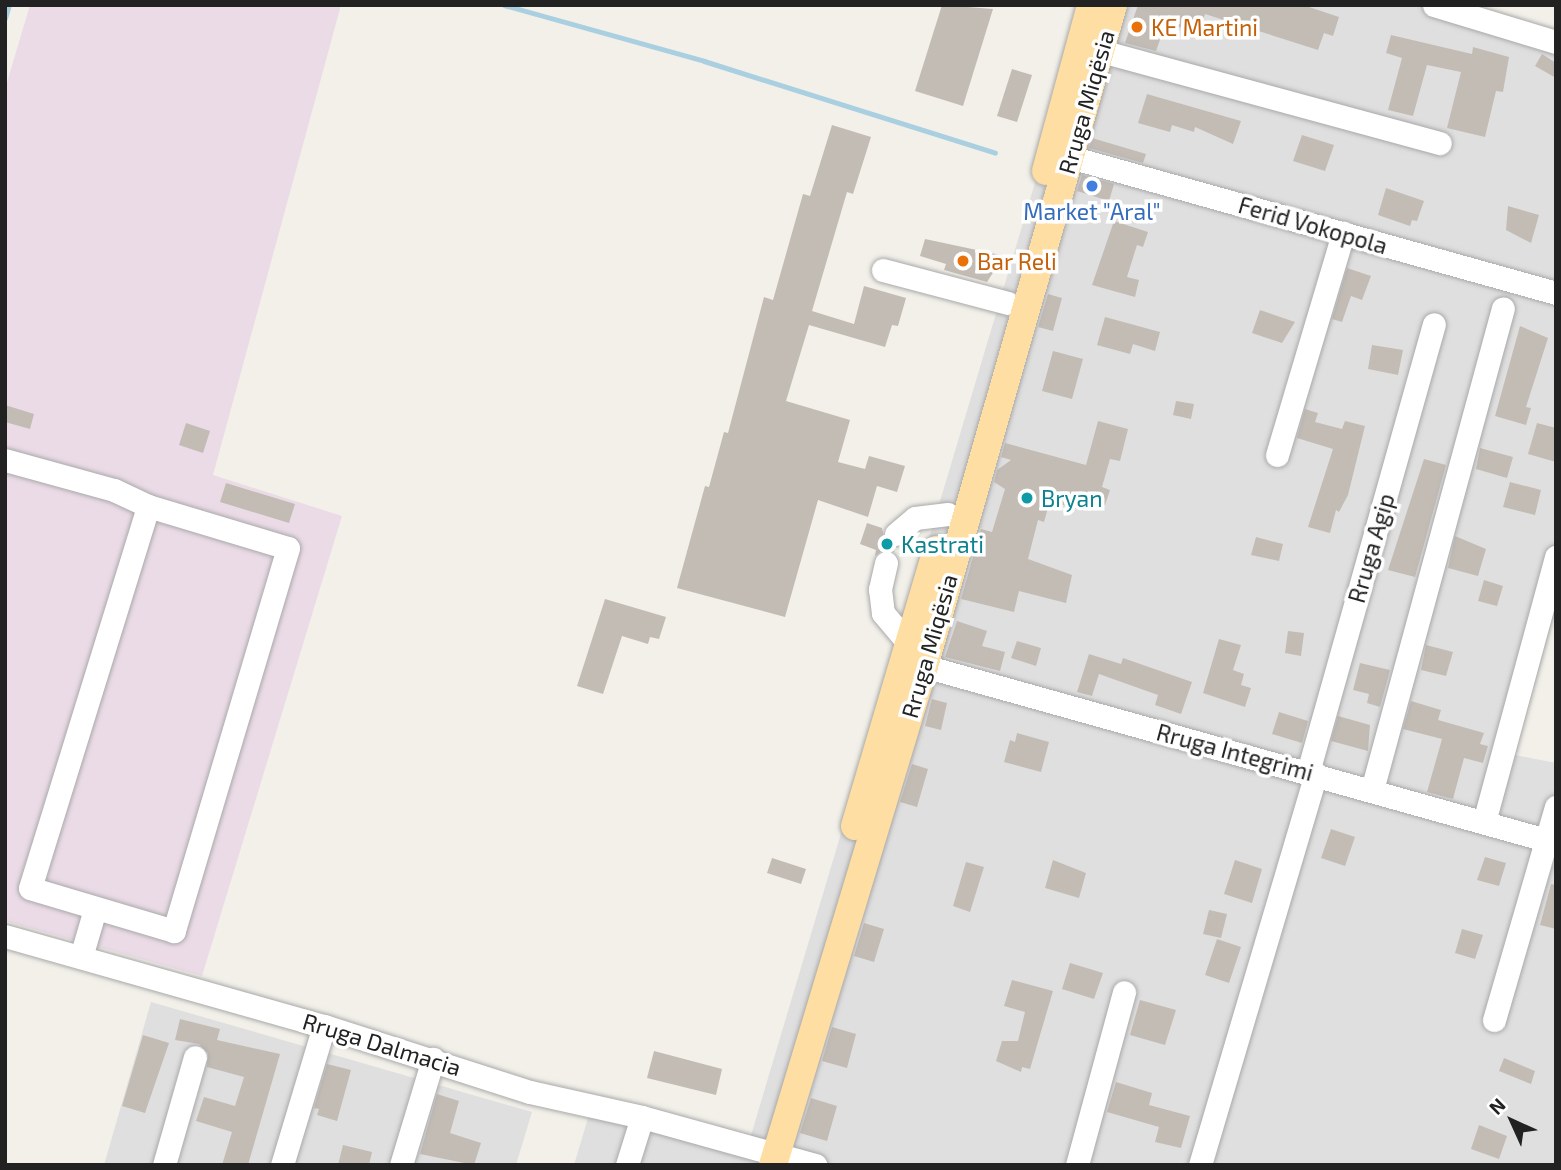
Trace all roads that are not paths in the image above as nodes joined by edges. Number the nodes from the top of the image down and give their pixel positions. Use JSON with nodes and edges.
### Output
{"nodes":[{"id":1,"x":1091,"y":5,"type":"edge"},
{"id":2,"x":1113,"y":5,"type":"edge"},
{"id":3,"x":1434,"y":5,"type":"edge"},
{"id":4,"x":1556,"y":42,"type":"edge"},
{"id":5,"x":1101,"y":51,"type":"junction"},
{"id":6,"x":1440,"y":143,"type":"dead end"},
{"id":7,"x":1070,"y":157,"type":"junction"},
{"id":8,"x":1343,"y":233,"type":"junction"},
{"id":9,"x":883,"y":270,"type":"dead end"},
{"id":10,"x":1556,"y":293,"type":"edge"},
{"id":11,"x":1009,"y":303,"type":"junction"},
{"id":12,"x":1503,"y":308,"type":"dead end"},
{"id":13,"x":1434,"y":324,"type":"dead end"},
{"id":14,"x":1277,"y":455,"type":"dead end"},
{"id":15,"x":5,"y":460,"type":"edge"},
{"id":16,"x":148,"y":506,"type":"junction"},
{"id":17,"x":948,"y":514,"type":"junction"},
{"id":18,"x":896,"y":534,"type":"dead end"},
{"id":19,"x":1556,"y":557,"type":"edge"},
{"id":20,"x":886,"y":563,"type":"dead end"},
{"id":21,"x":916,"y":655,"type":"junction"},
{"id":22,"x":1312,"y":773,"type":"junction"},
{"id":23,"x":1372,"y":790,"type":"junction"},
{"id":24,"x":1556,"y":807,"type":"edge"},
{"id":25,"x":1484,"y":822,"type":"junction"},
{"id":26,"x":1546,"y":840,"type":"junction"},
{"id":27,"x":95,"y":909,"type":"junction"},
{"id":28,"x":5,"y":936,"type":"edge"},
{"id":29,"x":80,"y":957,"type":"junction"},
{"id":30,"x":1124,"y":992,"type":"dead end"},
{"id":31,"x":1494,"y":1020,"type":"dead end"},
{"id":32,"x":324,"y":1026,"type":"junction"},
{"id":33,"x":194,"y":1057,"type":"dead end"},
{"id":34,"x":433,"y":1059,"type":"junction"},
{"id":35,"x":642,"y":1117,"type":"junction"},
{"id":36,"x":767,"y":1158,"type":"edge"},
{"id":37,"x":164,"y":1165,"type":"edge"},
{"id":38,"x":282,"y":1165,"type":"edge"},
{"id":39,"x":401,"y":1165,"type":"edge"},
{"id":40,"x":627,"y":1165,"type":"edge"},
{"id":41,"x":815,"y":1165,"type":"edge"},
{"id":42,"x":1077,"y":1165,"type":"edge"},
{"id":43,"x":1200,"y":1165,"type":"edge"}],
"edges":[{"from":1,"to":11,"type":"main road","name":"Rruga Miqësia"},
{"from":2,"to":5,"type":"main road","name":"Rruga Miqësia"},
{"from":3,"to":4,"type":"street"},
{"from":5,"to":6,"type":"street"},
{"from":5,"to":7,"type":"main road","name":"Rruga Miqësia"},
{"from":7,"to":8,"type":"street","name":"Ferid Vokopola"},
{"from":7,"to":21,"type":"main road","name":"Rruga Miqësia"},
{"from":8,"to":10,"type":"street","name":"Ferid Vokopola"},
{"from":8,"to":14,"type":"street"},
{"from":9,"to":11,"type":"street"},
{"from":11,"to":17,"type":"main road","name":"Rruga Miqësia"},
{"from":12,"to":23,"type":"street"},
{"from":13,"to":22,"type":"street","name":"Rruga Agip"},
{"from":15,"to":16,"type":"street"},
{"from":16,"to":27,"type":"street"},
{"from":16,"to":27,"type":"street"},
{"from":17,"to":18,"type":"street"},
{"from":17,"to":21,"type":"main road","name":"Rruga Miqësia"},
{"from":19,"to":25,"type":"street"},
{"from":20,"to":21,"type":"street"},
{"from":21,"to":22,"type":"street","name":"Rruga Integrimi"},
{"from":21,"to":36,"type":"main road","name":"Rruga Miqësia"},
{"from":22,"to":23,"type":"street","name":"Rruga Integrimi"},
{"from":22,"to":43,"type":"street","name":"Rruga Agip"},
{"from":23,"to":25,"type":"street","name":"Rruga Integrimi"},
{"from":24,"to":26,"type":"street"},
{"from":25,"to":26,"type":"street","name":"Rruga Integrimi"},
{"from":26,"to":31,"type":"street"},
{"from":27,"to":29,"type":"street"},
{"from":28,"to":29,"type":"street","name":"Rruga Dalmacia"},
{"from":29,"to":32,"type":"street","name":"Rruga Dalmacia"},
{"from":30,"to":42,"type":"street"},
{"from":32,"to":34,"type":"street","name":"Rruga Dalmacia"},
{"from":32,"to":38,"type":"street"},
{"from":33,"to":37,"type":"street"},
{"from":34,"to":35,"type":"street","name":"Rruga Dalmacia"},
{"from":34,"to":39,"type":"street"},
{"from":35,"to":36,"type":"street","name":"Rruga Dalmacia"},
{"from":35,"to":40,"type":"street"},
{"from":36,"to":41,"type":"street","name":"Rruga Dalmacia"}]}
